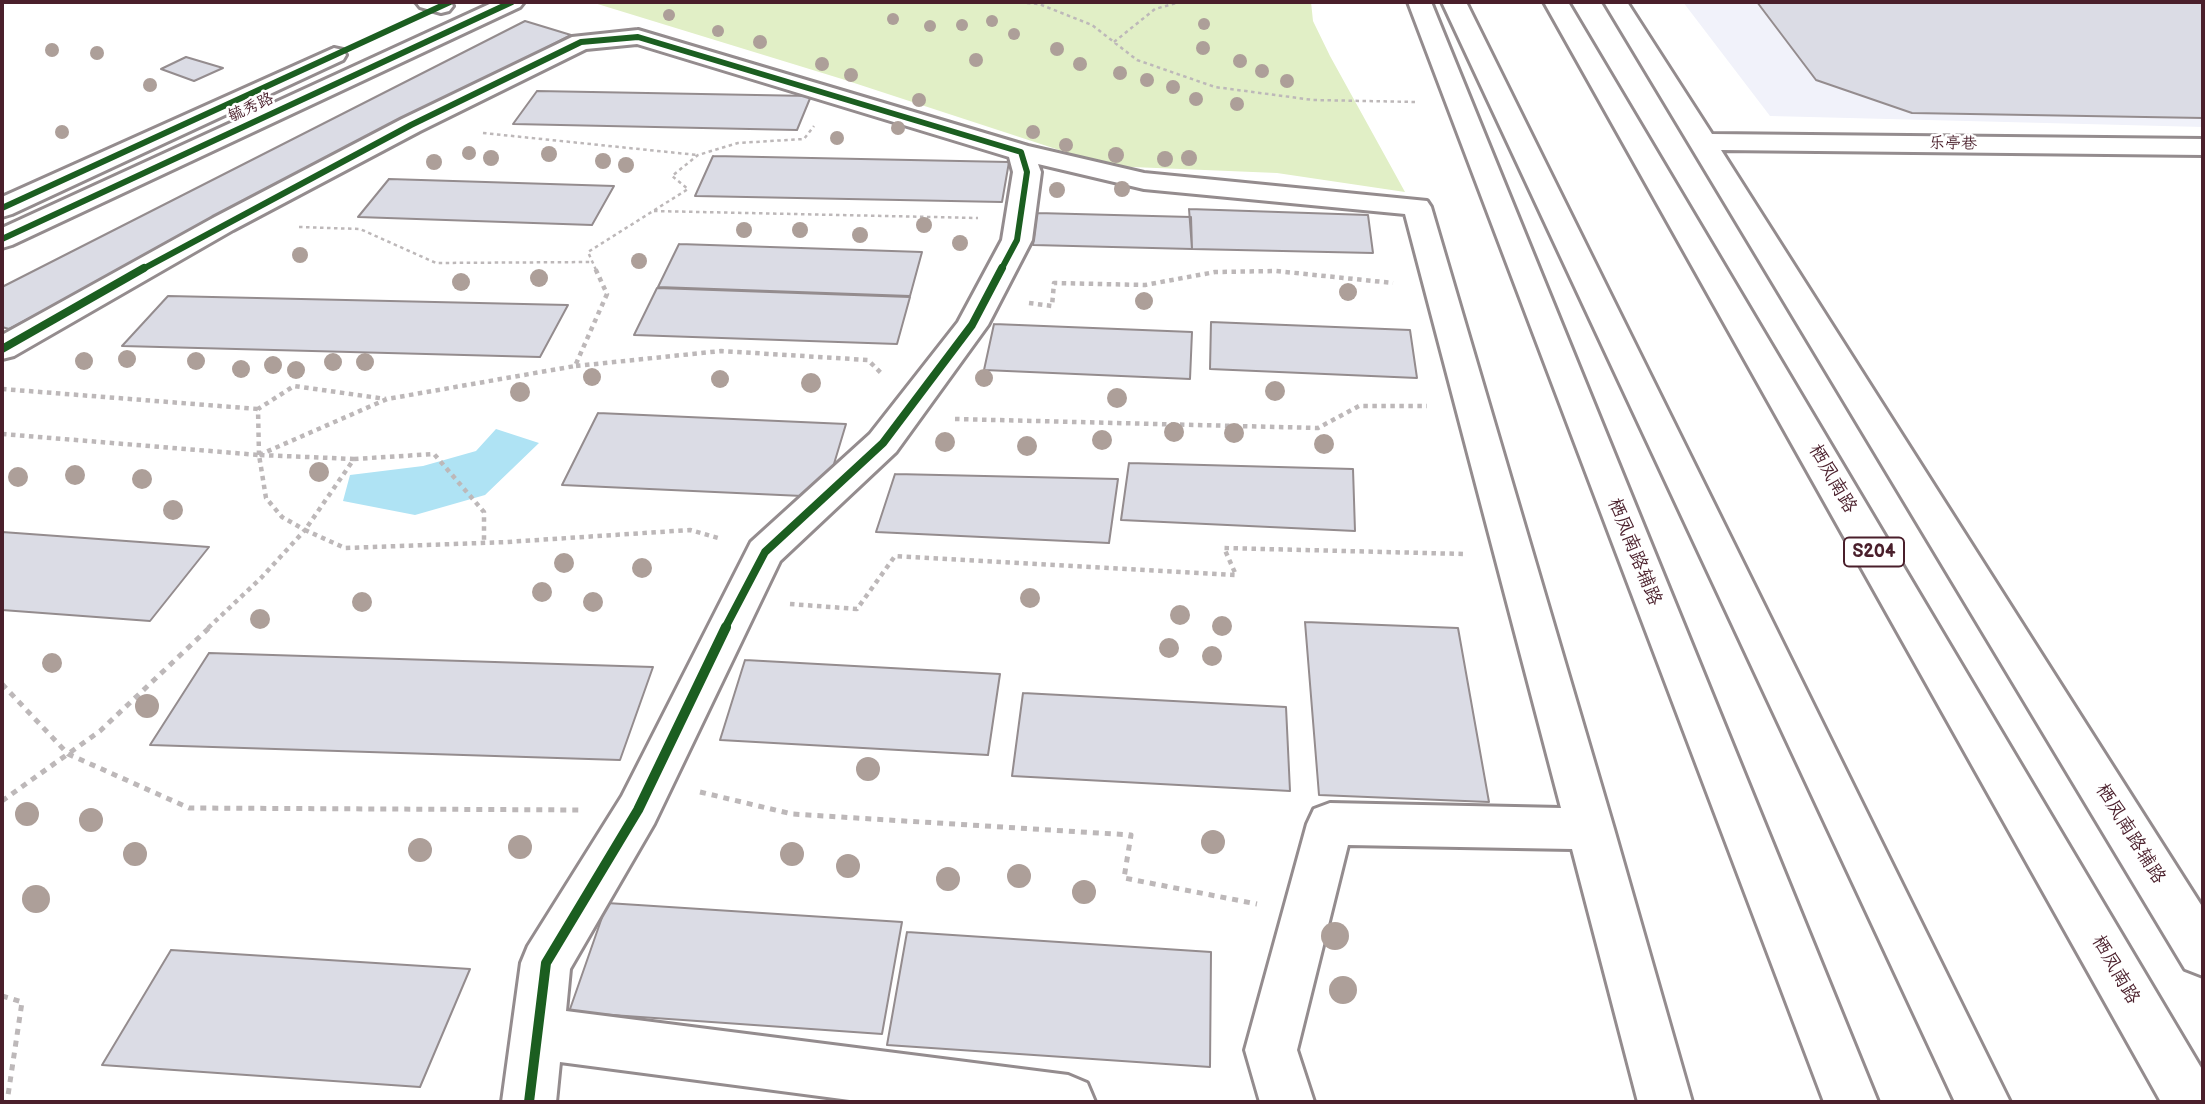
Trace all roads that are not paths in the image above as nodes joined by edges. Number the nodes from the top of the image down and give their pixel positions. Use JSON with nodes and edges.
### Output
{"nodes":[{"id":1,"x":512,"y":2,"type":"edge"},
{"id":2,"x":1419,"y":2,"type":"edge"},
{"id":3,"x":1454,"y":2,"type":"edge"},
{"id":4,"x":1556,"y":2,"type":"edge"},
{"id":5,"x":1616,"y":2,"type":"edge"},
{"id":6,"x":440,"y":3,"type":"edge"},
{"id":7,"x":1703,"y":143,"type":"junction"},
{"id":8,"x":2203,"y":147,"type":"edge"},
{"id":9,"x":1021,"y":152,"type":"junction"},
{"id":10,"x":2,"y":208,"type":"edge"},
{"id":11,"x":2,"y":239,"type":"edge"},
{"id":12,"x":2,"y":349,"type":"edge"},
{"id":13,"x":1591,"y":829,"type":"junction"},
{"id":14,"x":2203,"y":952,"type":"edge"},
{"id":15,"x":538,"y":1034,"type":"junction"},
{"id":16,"x":529,"y":1102,"type":"edge"},
{"id":17,"x":1068,"y":1102,"type":"edge"},
{"id":18,"x":1287,"y":1102,"type":"edge"},
{"id":19,"x":1665,"y":1102,"type":"edge"},
{"id":20,"x":1851,"y":1102,"type":"edge"},
{"id":21,"x":1983,"y":1102,"type":"edge"},
{"id":22,"x":2191,"y":1102,"type":"edge"}],
"edges":[{"from":1,"to":11,"type":"street","name":"毓秀路"},
{"from":2,"to":20,"type":"street","name":"栖凤南路辅路"},
{"from":3,"to":21,"type":"street"},
{"from":4,"to":22,"type":"street","name":"栖凤南路","number":"S204"},
{"from":5,"to":7,"type":"street","name":"栖凤南路辅路"},
{"from":6,"to":10,"type":"street","name":"毓秀路"},
{"from":7,"to":8,"type":"street","name":"乐亭巷"},
{"from":7,"to":14,"type":"street","name":"栖凤南路辅路"},
{"from":9,"to":12,"type":"street"},
{"from":9,"to":13,"type":"street"},
{"from":9,"to":15,"type":"street"},
{"from":13,"to":18,"type":"street"},
{"from":13,"to":19,"type":"street"},
{"from":15,"to":16,"type":"street"},
{"from":15,"to":17,"type":"street"}]}
